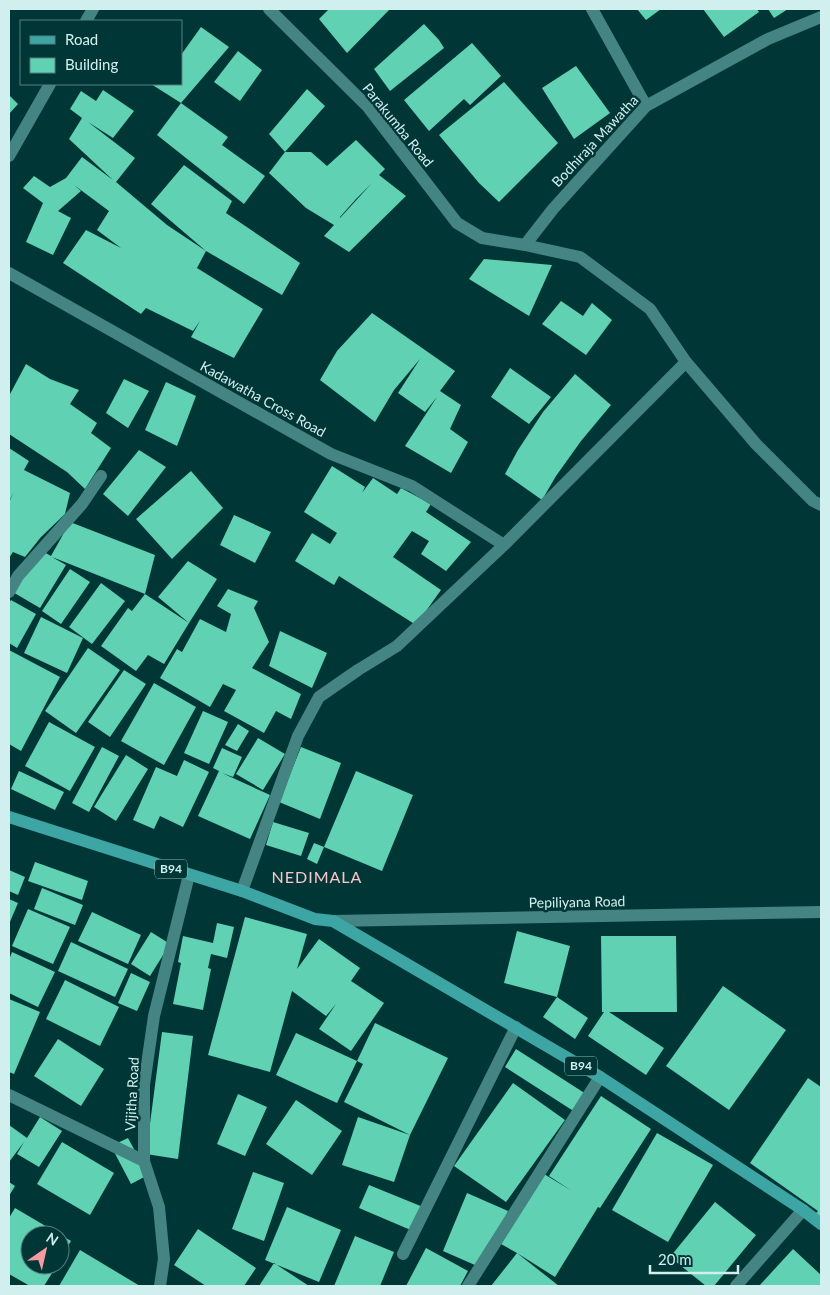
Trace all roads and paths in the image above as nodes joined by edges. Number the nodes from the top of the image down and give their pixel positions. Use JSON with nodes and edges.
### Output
{"nodes":[{"id":1,"x":93,"y":9,"type":"edge"},
{"id":2,"x":269,"y":9,"type":"edge"},
{"id":3,"x":592,"y":9,"type":"edge"},
{"id":4,"x":821,"y":17,"type":"edge"},
{"id":5,"x":87,"y":20,"type":"edge"},
{"id":6,"x":49,"y":85,"type":"edge"},
{"id":7,"x":646,"y":106,"type":"junction"},
{"id":8,"x":9,"y":156,"type":"edge"},
{"id":9,"x":525,"y":245,"type":"junction"},
{"id":10,"x":9,"y":274,"type":"edge"},
{"id":11,"x":686,"y":362,"type":"junction"},
{"id":12,"x":101,"y":476,"type":"dead end"},
{"id":13,"x":821,"y":505,"type":"edge"},
{"id":14,"x":504,"y":545,"type":"junction"},
{"id":15,"x":9,"y":592,"type":"edge"},
{"id":16,"x":9,"y":817,"type":"edge"},
{"id":17,"x":189,"y":875,"type":"junction"},
{"id":18,"x":242,"y":891,"type":"junction"},
{"id":19,"x":821,"y":912,"type":"edge"},
{"id":20,"x":333,"y":921,"type":"junction"},
{"id":21,"x":516,"y":1027,"type":"junction"},
{"id":22,"x":600,"y":1077,"type":"junction"},
{"id":23,"x":9,"y":1096,"type":"edge"},
{"id":24,"x":144,"y":1160,"type":"junction"},
{"id":25,"x":803,"y":1210,"type":"junction"},
{"id":26,"x":821,"y":1224,"type":"edge"},
{"id":27,"x":403,"y":1254,"type":"dead end"},
{"id":28,"x":160,"y":1286,"type":"edge"},
{"id":29,"x":468,"y":1286,"type":"edge"},
{"id":30,"x":736,"y":1286,"type":"edge"}],
"edges":[{"from":1,"to":5,"type":"street"},
{"from":2,"to":9,"type":"street","name":"Parakumba Road"},
{"from":3,"to":7,"type":"street"},
{"from":4,"to":7,"type":"street","name":"Bodhiraja Mawatha"},
{"from":6,"to":8,"type":"street"},
{"from":7,"to":9,"type":"street","name":"Bodhiraja Mawatha"},
{"from":9,"to":11,"type":"street"},
{"from":10,"to":14,"type":"street","name":"Kadawatha Cross Road"},
{"from":11,"to":13,"type":"street"},
{"from":11,"to":14,"type":"street"},
{"from":12,"to":15,"type":"street"},
{"from":14,"to":18,"type":"street"},
{"from":16,"to":17,"type":"main road","number":"B94"},
{"from":17,"to":18,"type":"main road","number":"B94"},
{"from":17,"to":24,"type":"street","name":"Vijitha Road"},
{"from":18,"to":20,"type":"main road","number":"B94"},
{"from":19,"to":20,"type":"street","name":"Pepiliyana Road"},
{"from":20,"to":21,"type":"main road","number":"B94"},
{"from":21,"to":22,"type":"main road","number":"B94"},
{"from":21,"to":27,"type":"street"},
{"from":22,"to":25,"type":"main road","number":"B94"},
{"from":22,"to":29,"type":"street"},
{"from":23,"to":24,"type":"street"},
{"from":24,"to":28,"type":"street","name":"Vijitha Road"},
{"from":25,"to":26,"type":"main road","number":"B94"},
{"from":25,"to":30,"type":"street"}]}
